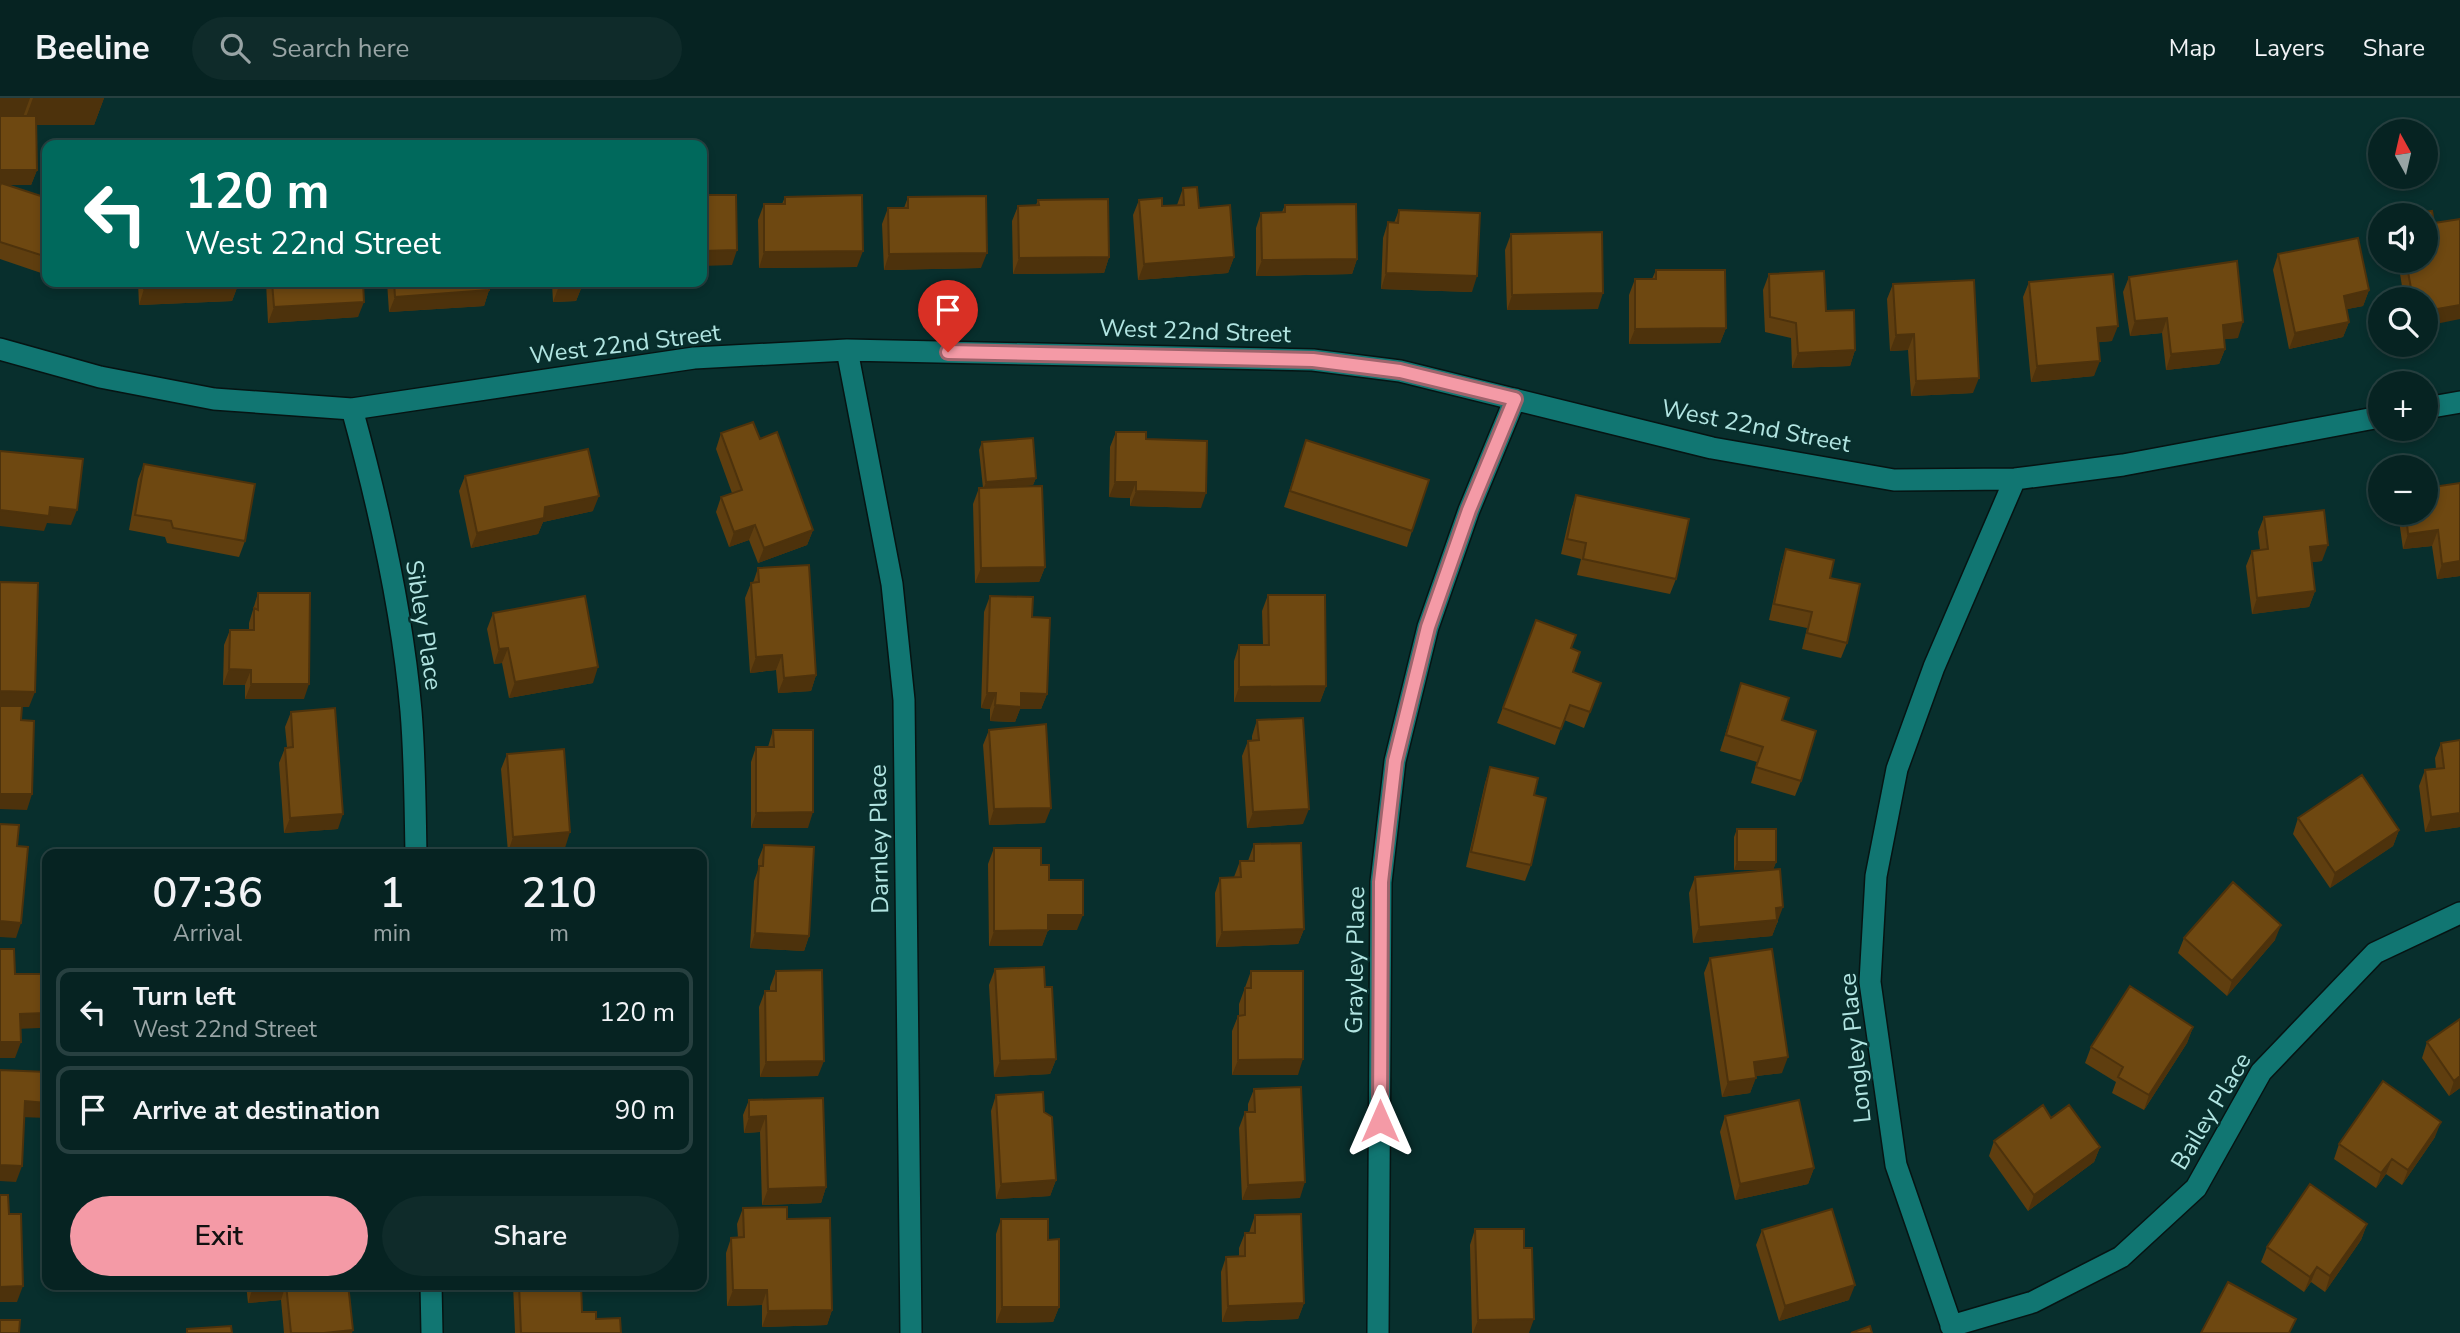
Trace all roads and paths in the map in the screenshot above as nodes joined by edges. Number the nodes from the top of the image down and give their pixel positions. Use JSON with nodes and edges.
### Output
{"nodes":[{"id":1,"x":0,"y":349,"type":"edge"},
{"id":2,"x":847,"y":349,"type":"junction"},
{"id":3,"x":1515,"y":399,"type":"junction"},
{"id":4,"x":2460,"y":402,"type":"edge"},
{"id":5,"x":2438,"y":406,"type":"edge"},
{"id":6,"x":352,"y":409,"type":"junction"},
{"id":7,"x":2368,"y":419,"type":"edge"},
{"id":8,"x":2015,"y":479,"type":"junction"},
{"id":9,"x":416,"y":849,"type":"edge"},
{"id":10,"x":2460,"y":913,"type":"edge"},
{"id":11,"x":431,"y":1290,"type":"edge"},
{"id":12,"x":1952,"y":1329,"type":"edge"},
{"id":13,"x":432,"y":1333,"type":"edge"},
{"id":14,"x":911,"y":1333,"type":"edge"},
{"id":15,"x":1378,"y":1333,"type":"edge"}],
"edges":[{"from":1,"to":6,"type":"street","name":"West 22nd Street"},
{"from":2,"to":3,"type":"street","name":"West 22nd Street"},
{"from":2,"to":6,"type":"street","name":"West 22nd Street"},
{"from":2,"to":14,"type":"street","name":"Darnley Place"},
{"from":3,"to":8,"type":"street","name":"West 22nd Street"},
{"from":3,"to":15,"type":"street","name":"Grayley Place"},
{"from":4,"to":5,"type":"street"},
{"from":6,"to":9,"type":"street","name":"Sibley Place"},
{"from":7,"to":8,"type":"street","name":"West 22nd Street"},
{"from":8,"to":12,"type":"street","name":"Longley Place"},
{"from":10,"to":12,"type":"street","name":"Bailey Place"},
{"from":11,"to":13,"type":"street"}]}
